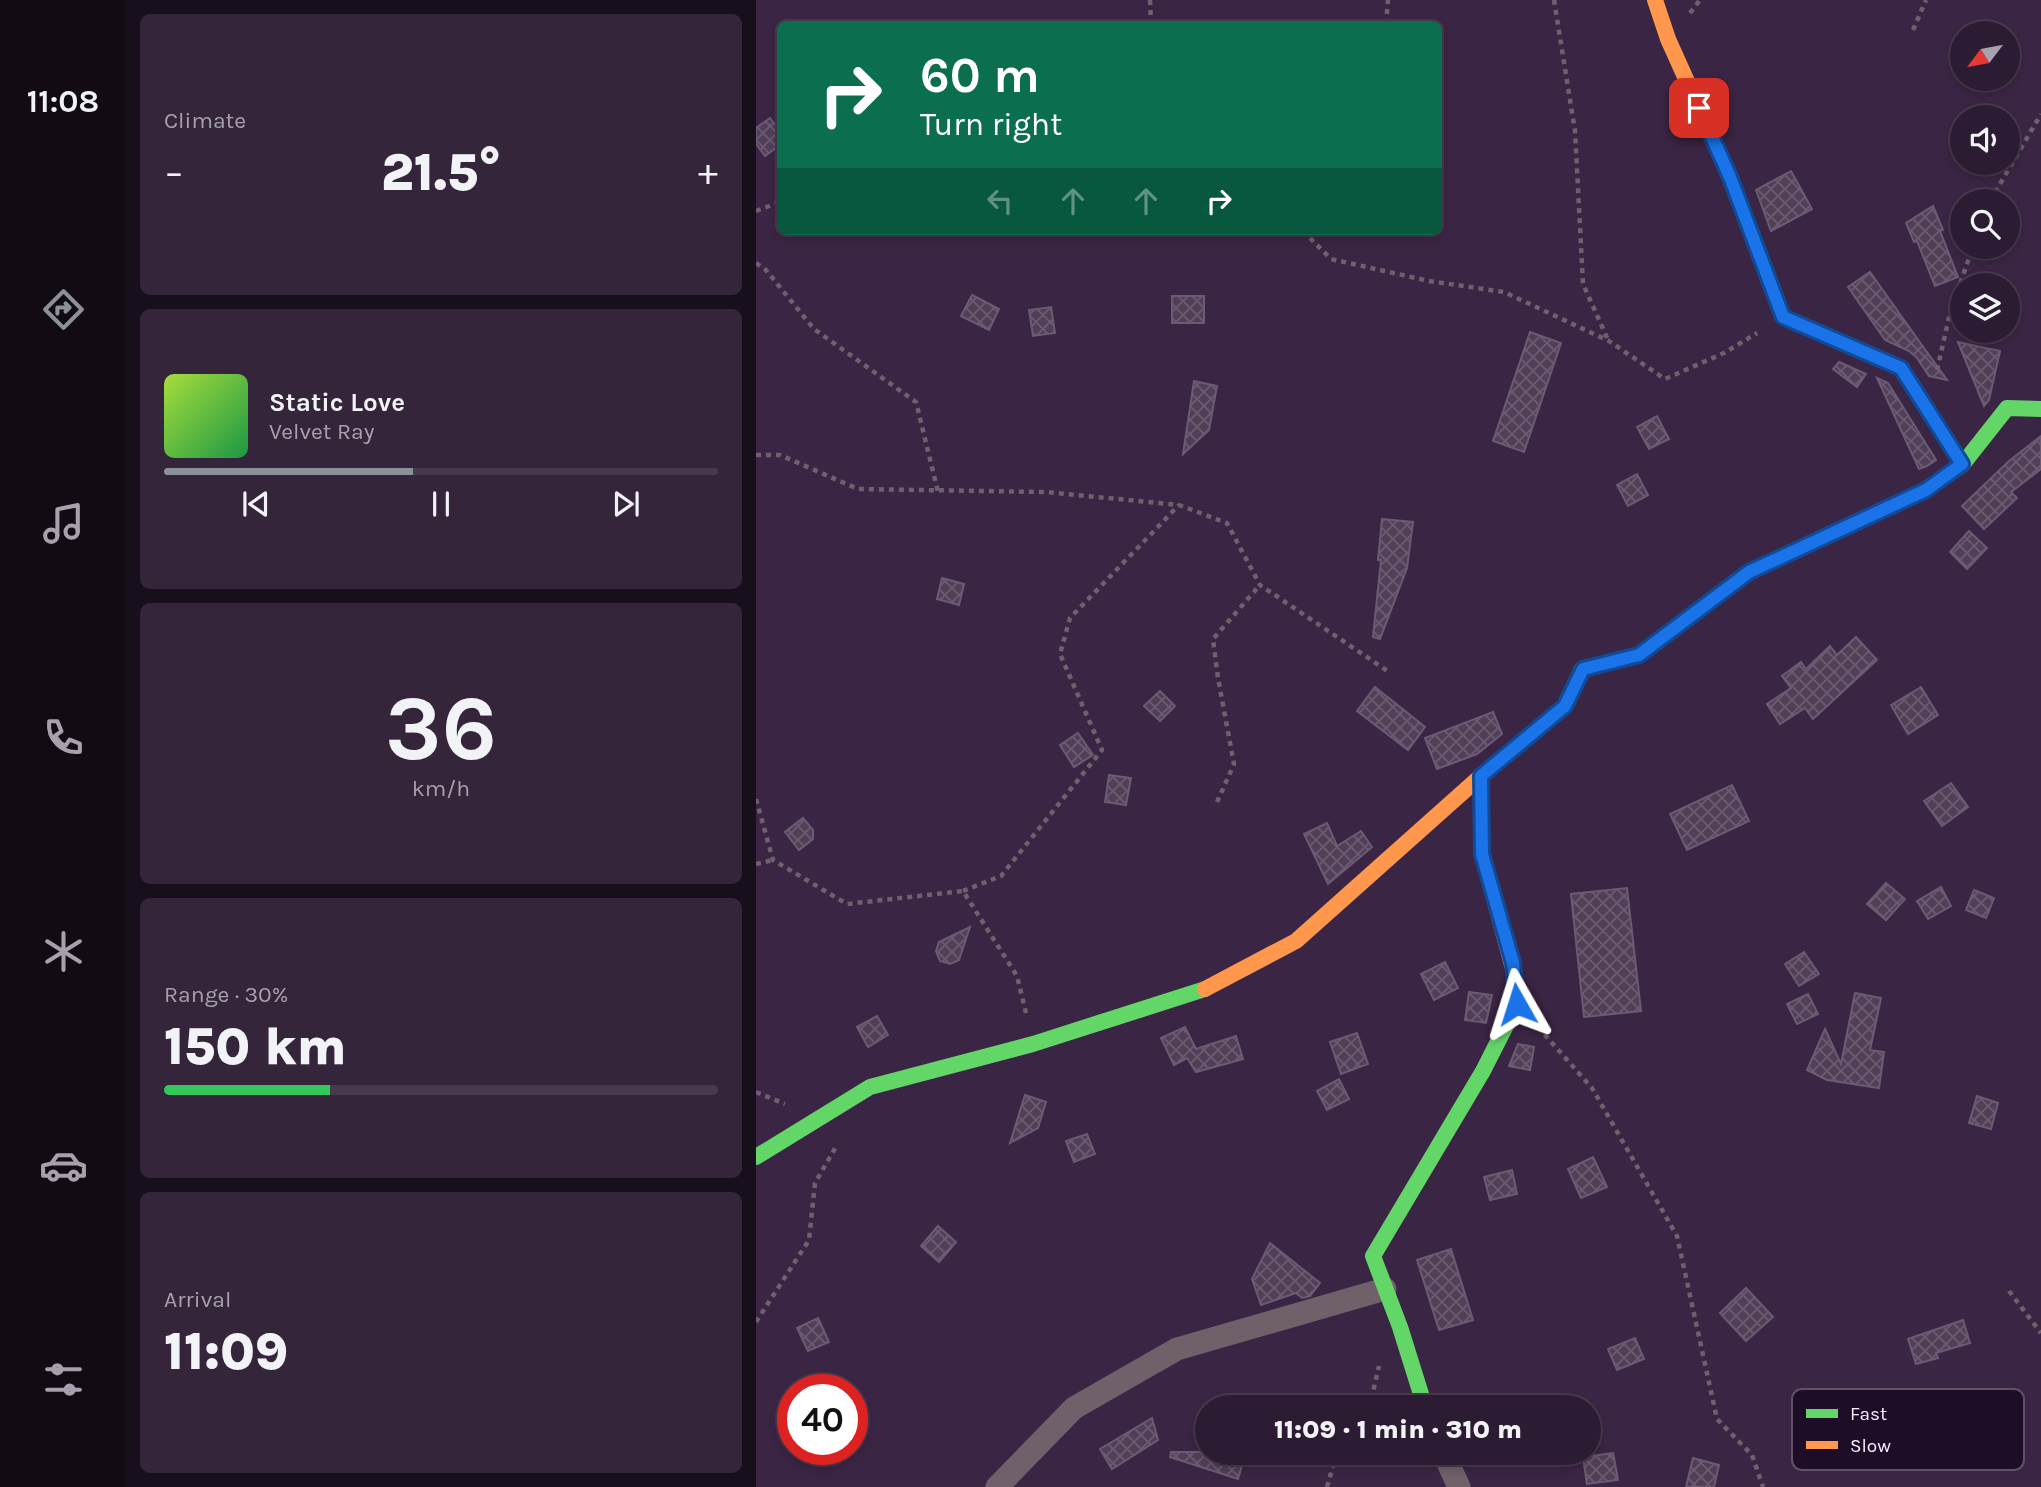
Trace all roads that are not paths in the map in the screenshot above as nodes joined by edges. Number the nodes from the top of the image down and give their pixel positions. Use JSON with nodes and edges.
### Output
{"nodes":[{"id":1,"x":1656,"y":0,"type":"edge"},
{"id":2,"x":2041,"y":409,"type":"edge"},
{"id":3,"x":1962,"y":464,"type":"junction"},
{"id":4,"x":1481,"y":776,"type":"junction"},
{"id":5,"x":756,"y":1157,"type":"edge"},
{"id":6,"x":1385,"y":1289,"type":"junction"},
{"id":7,"x":1421,"y":1395,"type":"edge"},
{"id":8,"x":1449,"y":1465,"type":"edge"},
{"id":9,"x":997,"y":1487,"type":"edge"},
{"id":10,"x":1459,"y":1487,"type":"edge"}],
"edges":[{"from":1,"to":3,"type":"street"},
{"from":2,"to":3,"type":"street"},
{"from":3,"to":4,"type":"street"},
{"from":4,"to":5,"type":"street"},
{"from":4,"to":6,"type":"street"},
{"from":6,"to":7,"type":"street"},
{"from":6,"to":9,"type":"street"},
{"from":8,"to":10,"type":"street"}]}
